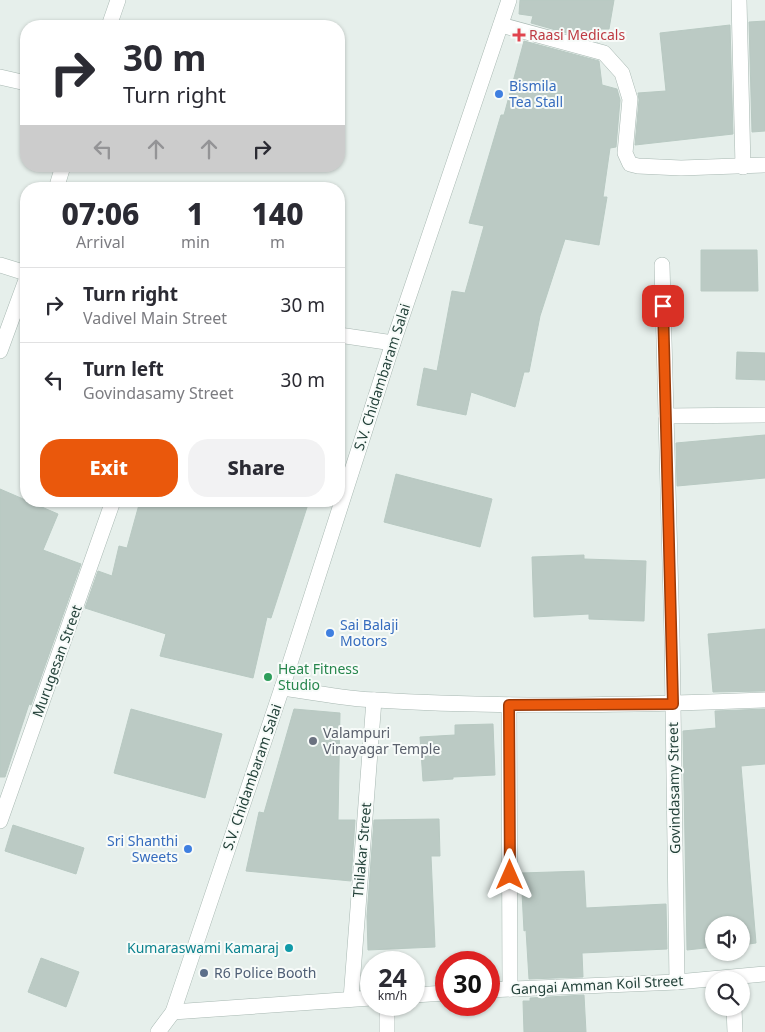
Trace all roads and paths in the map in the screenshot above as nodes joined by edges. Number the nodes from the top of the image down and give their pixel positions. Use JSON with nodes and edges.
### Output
{"nodes":[{"id":1,"x":118,"y":0,"type":"edge"},
{"id":2,"x":509,"y":0,"type":"edge"},
{"id":3,"x":739,"y":0,"type":"edge"},
{"id":4,"x":111,"y":20,"type":"edge"},
{"id":5,"x":500,"y":24,"type":"junction"},
{"id":6,"x":0,"y":77,"type":"edge"},
{"id":7,"x":20,"y":82,"type":"edge"},
{"id":8,"x":765,"y":165,"type":"edge"},
{"id":9,"x":743,"y":167,"type":"junction"},
{"id":10,"x":662,"y":265,"type":"dead end"},
{"id":11,"x":0,"y":266,"type":"edge"},
{"id":12,"x":20,"y":271,"type":"edge"},
{"id":13,"x":20,"y":296,"type":"edge"},
{"id":14,"x":345,"y":336,"type":"edge"},
{"id":15,"x":393,"y":343,"type":"junction"},
{"id":16,"x":0,"y":351,"type":"edge"},
{"id":17,"x":765,"y":415,"type":"edge"},
{"id":18,"x":666,"y":416,"type":"junction"},
{"id":19,"x":345,"y":492,"type":"edge"},
{"id":20,"x":111,"y":507,"type":"edge"},
{"id":21,"x":340,"y":507,"type":"edge"},
{"id":22,"x":282,"y":688,"type":"junction"},
{"id":23,"x":374,"y":700,"type":"junction"},
{"id":24,"x":765,"y":700,"type":"edge"},
{"id":25,"x":673,"y":704,"type":"junction"},
{"id":26,"x":509,"y":705,"type":"junction"},
{"id":27,"x":0,"y":822,"type":"edge"},
{"id":28,"x":765,"y":974,"type":"edge"},
{"id":29,"x":750,"y":976,"type":"edge"},
{"id":30,"x":705,"y":980,"type":"edge"},
{"id":31,"x":677,"y":982,"type":"junction"},
{"id":32,"x":500,"y":989,"type":"edge"},
{"id":33,"x":510,"y":989,"type":"junction"},
{"id":34,"x":350,"y":999,"type":"junction"},
{"id":35,"x":360,"y":999,"type":"edge"},
{"id":36,"x":173,"y":1012,"type":"junction"},
{"id":37,"x":387,"y":1016,"type":"edge"},
{"id":38,"x":734,"y":1016,"type":"edge"},
{"id":39,"x":158,"y":1032,"type":"edge"},
{"id":40,"x":387,"y":1032,"type":"edge"},
{"id":41,"x":734,"y":1032,"type":"edge"}],
"edges":[{"from":1,"to":4,"type":"street"},
{"from":2,"to":5,"type":"street","name":"S.V. Chidambaram Salai"},
{"from":3,"to":9,"type":"street"},
{"from":5,"to":9,"type":"street"},
{"from":5,"to":15,"type":"street","name":"S.V. Chidambaram Salai"},
{"from":6,"to":7,"type":"street"},
{"from":8,"to":9,"type":"street"},
{"from":10,"to":18,"type":"street","name":"Govindasamy Street"},
{"from":11,"to":12,"type":"street"},
{"from":13,"to":16,"type":"street"},
{"from":14,"to":15,"type":"street"},
{"from":15,"to":19,"type":"street","name":"S.V. Chidambaram Salai"},
{"from":17,"to":18,"type":"street"},
{"from":18,"to":25,"type":"street","name":"Govindasamy Street"},
{"from":20,"to":27,"type":"street","name":"Murugesan Street"},
{"from":21,"to":22,"type":"street","name":"S.V. Chidambaram Salai"},
{"from":22,"to":23,"type":"street"},
{"from":22,"to":36,"type":"street","name":"S.V. Chidambaram Salai"},
{"from":23,"to":26,"type":"street"},
{"from":23,"to":34,"type":"street","name":"Thilakar Street"},
{"from":24,"to":25,"type":"street"},
{"from":25,"to":26,"type":"street"},
{"from":25,"to":31,"type":"street","name":"Govindasamy Street"},
{"from":26,"to":33,"type":"street"},
{"from":28,"to":29,"type":"street","name":"Gangai Amman Koil Street"},
{"from":30,"to":31,"type":"street","name":"Gangai Amman Koil Street"},
{"from":31,"to":33,"type":"street","name":"Gangai Amman Koil Street"},
{"from":32,"to":33,"type":"street","name":"Gangai Amman Koil Street"},
{"from":34,"to":35,"type":"street"},
{"from":34,"to":36,"type":"street"},
{"from":36,"to":39,"type":"street"},
{"from":37,"to":40,"type":"street"},
{"from":38,"to":41,"type":"street"}]}
